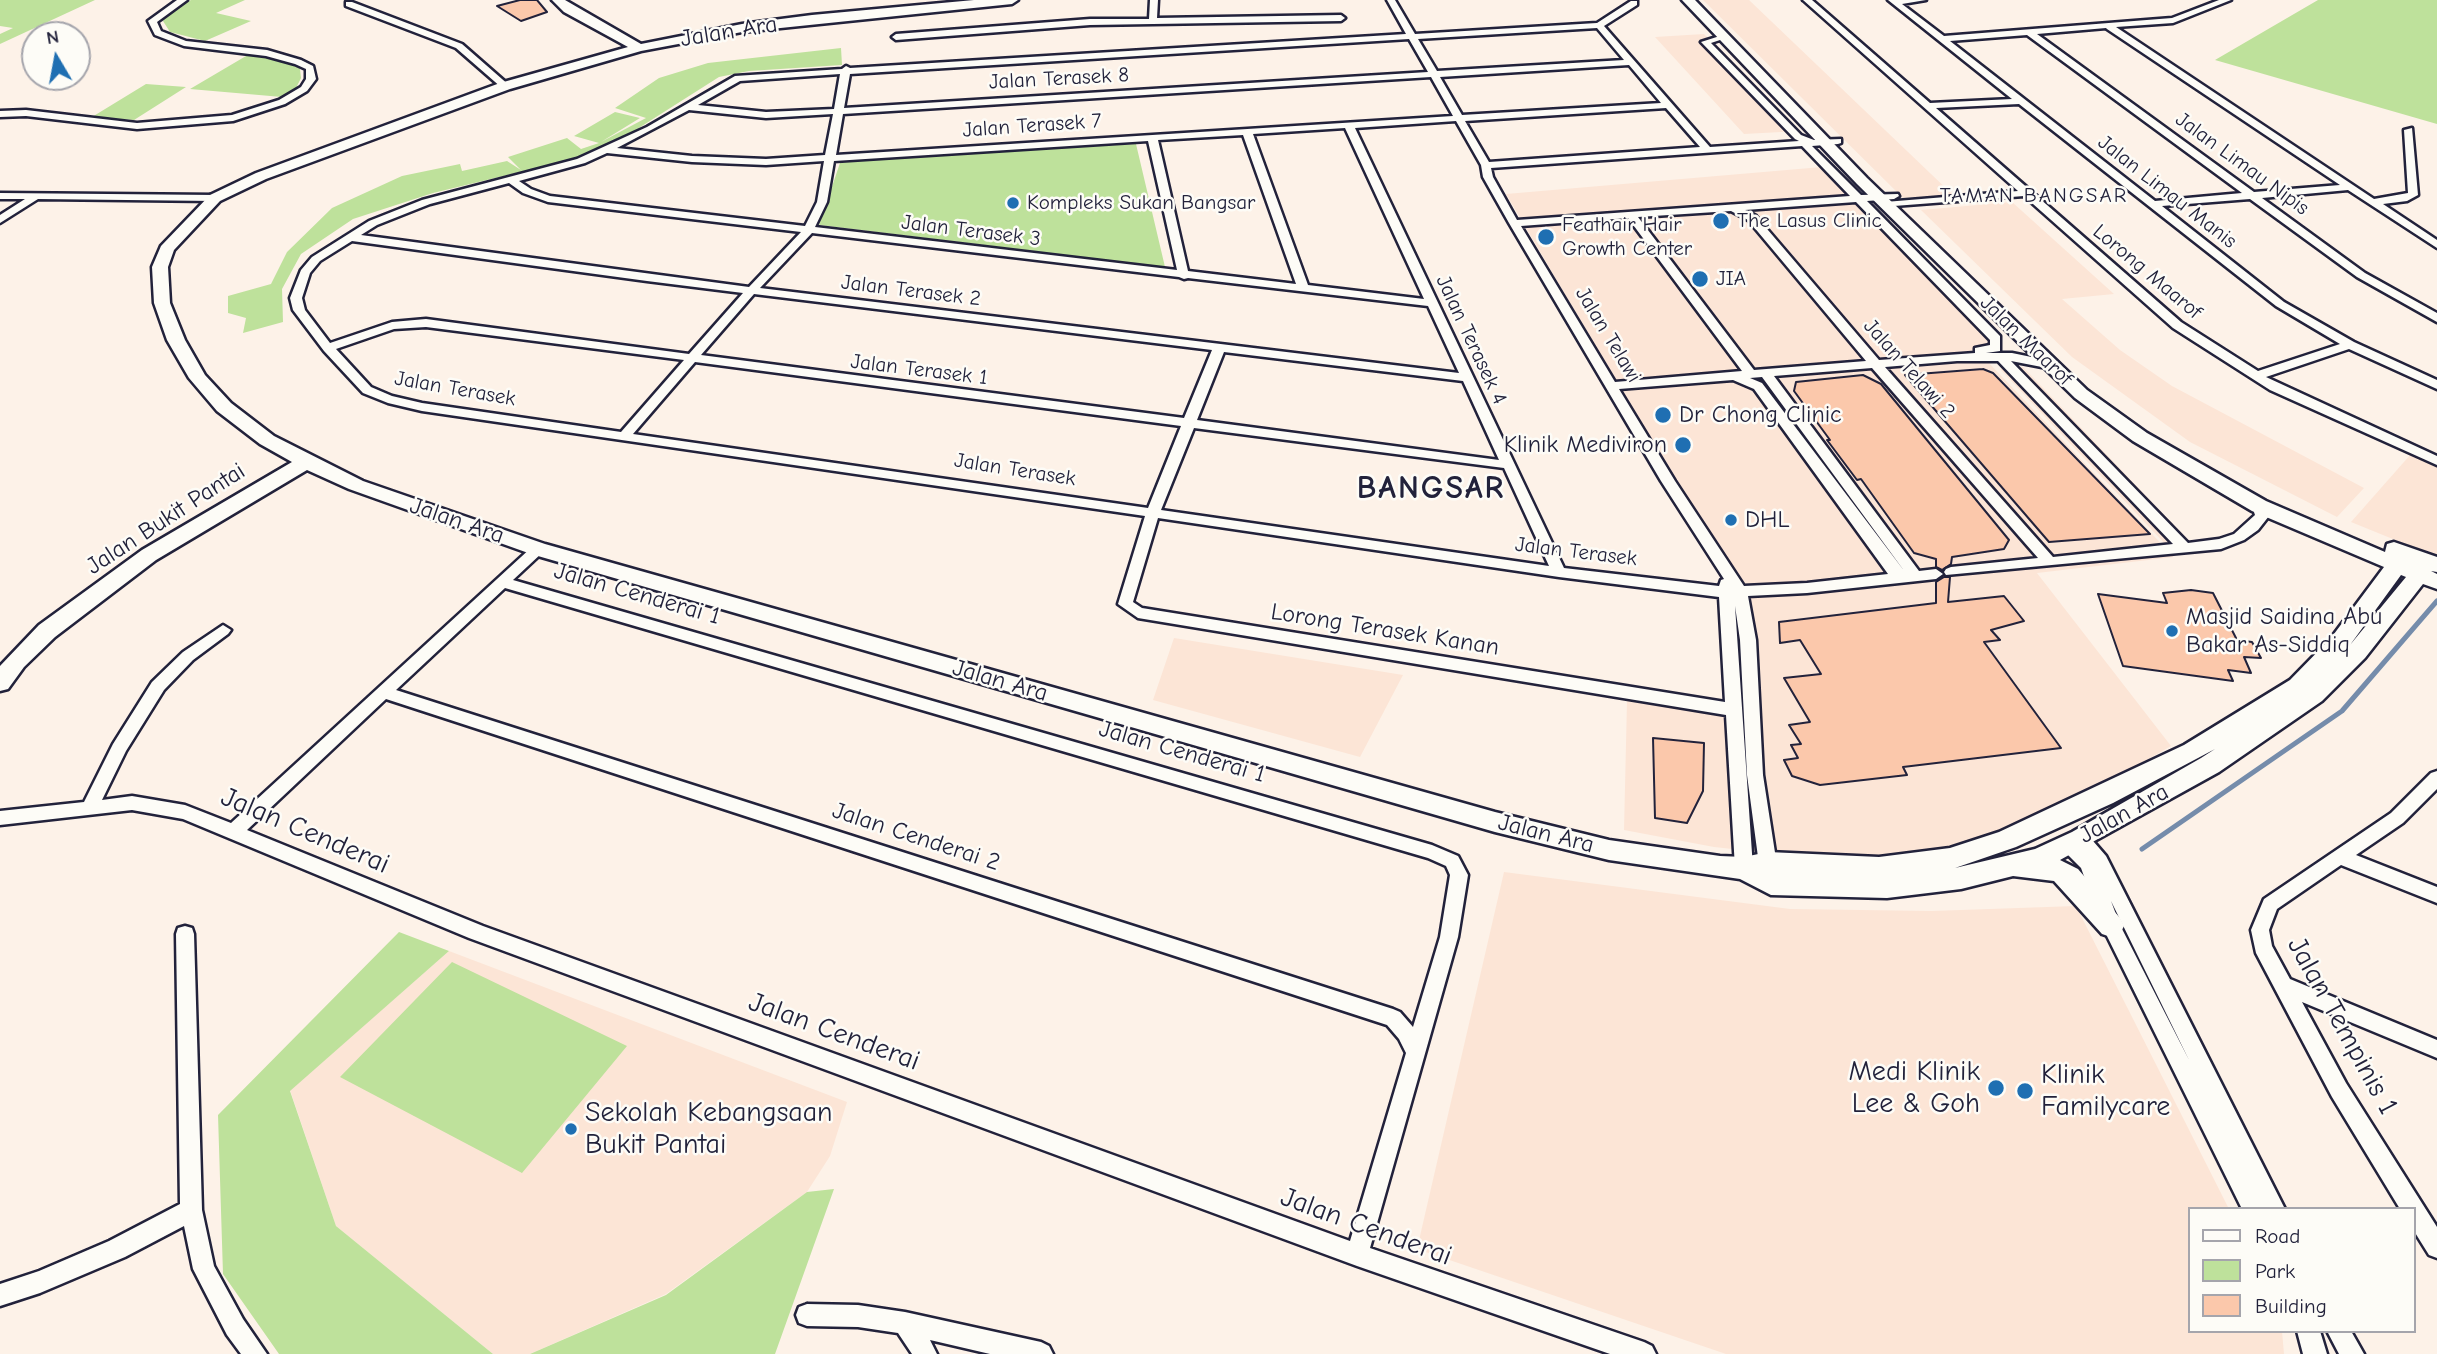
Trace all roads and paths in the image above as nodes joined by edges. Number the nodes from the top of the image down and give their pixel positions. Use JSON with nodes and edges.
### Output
{"nodes":[{"id":1,"x":183,"y":0,"type":"edge"},
{"id":2,"x":357,"y":0,"type":"edge"},
{"id":3,"x":558,"y":0,"type":"edge"},
{"id":4,"x":1012,"y":0,"type":"edge"},
{"id":5,"x":1688,"y":0,"type":"edge"},
{"id":6,"x":1700,"y":0,"type":"edge"},
{"id":7,"x":1807,"y":0,"type":"edge"},
{"id":8,"x":1922,"y":0,"type":"edge"},
{"id":9,"x":2227,"y":0,"type":"edge"},
{"id":10,"x":1893,"y":1,"type":"edge"},
{"id":11,"x":1389,"y":2,"type":"edge"},
{"id":12,"x":1634,"y":3,"type":"dead end"},
{"id":13,"x":1154,"y":9,"type":"edge"},
{"id":14,"x":1341,"y":18,"type":"dead end"},
{"id":15,"x":1599,"y":25,"type":"junction"},
{"id":16,"x":2110,"y":27,"type":"junction"},
{"id":17,"x":2030,"y":33,"type":"junction"},
{"id":18,"x":896,"y":37,"type":"dead end"},
{"id":19,"x":1410,"y":37,"type":"junction"},
{"id":20,"x":1720,"y":37,"type":"junction"},
{"id":21,"x":1943,"y":39,"type":"junction"},
{"id":22,"x":639,"y":48,"type":"junction"},
{"id":23,"x":1631,"y":62,"type":"junction"},
{"id":24,"x":1726,"y":64,"type":"junction"},
{"id":25,"x":1751,"y":68,"type":"junction"},
{"id":26,"x":846,"y":69,"type":"junction"},
{"id":27,"x":1433,"y":74,"type":"junction"},
{"id":28,"x":505,"y":86,"type":"junction"},
{"id":29,"x":2021,"y":101,"type":"junction"},
{"id":30,"x":1669,"y":105,"type":"junction"},
{"id":31,"x":1929,"y":106,"type":"junction"},
{"id":32,"x":686,"y":107,"type":"junction"},
{"id":33,"x":839,"y":111,"type":"junction"},
{"id":34,"x":0,"y":114,"type":"edge"},
{"id":35,"x":1460,"y":117,"type":"junction"},
{"id":36,"x":1348,"y":124,"type":"junction"},
{"id":37,"x":2409,"y":130,"type":"dead end"},
{"id":38,"x":1247,"y":131,"type":"junction"},
{"id":39,"x":1152,"y":137,"type":"junction"},
{"id":40,"x":1801,"y":140,"type":"junction"},
{"id":41,"x":1831,"y":142,"type":"junction"},
{"id":42,"x":608,"y":150,"type":"junction"},
{"id":43,"x":1707,"y":150,"type":"junction"},
{"id":44,"x":830,"y":158,"type":"junction"},
{"id":45,"x":1486,"y":165,"type":"junction"},
{"id":46,"x":511,"y":180,"type":"junction"},
{"id":47,"x":2352,"y":187,"type":"junction"},
{"id":48,"x":2031,"y":195,"type":"junction"},
{"id":49,"x":2252,"y":195,"type":"junction"},
{"id":50,"x":0,"y":196,"type":"edge"},
{"id":51,"x":34,"y":198,"type":"junction"},
{"id":52,"x":215,"y":198,"type":"junction"},
{"id":53,"x":1857,"y":200,"type":"junction"},
{"id":54,"x":2372,"y":202,"type":"junction"},
{"id":55,"x":1894,"y":203,"type":"junction"},
{"id":56,"x":2151,"y":204,"type":"junction"},
{"id":57,"x":1734,"y":208,"type":"junction"},
{"id":58,"x":1631,"y":215,"type":"junction"},
{"id":59,"x":0,"y":220,"type":"edge"},
{"id":60,"x":1514,"y":223,"type":"junction"},
{"id":61,"x":808,"y":231,"type":"junction"},
{"id":62,"x":349,"y":237,"type":"junction"},
{"id":63,"x":2437,"y":245,"type":"edge"},
{"id":64,"x":1184,"y":276,"type":"junction"},
{"id":65,"x":1303,"y":288,"type":"junction"},
{"id":66,"x":751,"y":291,"type":"junction"},
{"id":67,"x":1432,"y":303,"type":"junction"},
{"id":68,"x":2437,"y":318,"type":"edge"},
{"id":69,"x":2015,"y":332,"type":"junction"},
{"id":70,"x":1996,"y":339,"type":"junction"},
{"id":71,"x":2350,"y":345,"type":"junction"},
{"id":72,"x":328,"y":348,"type":"junction"},
{"id":73,"x":1219,"y":348,"type":"junction"},
{"id":74,"x":1957,"y":357,"type":"junction"},
{"id":75,"x":2001,"y":357,"type":"junction"},
{"id":76,"x":691,"y":359,"type":"junction"},
{"id":77,"x":1876,"y":363,"type":"junction"},
{"id":78,"x":2047,"y":364,"type":"junction"},
{"id":79,"x":1765,"y":372,"type":"junction"},
{"id":80,"x":1749,"y":373,"type":"junction"},
{"id":81,"x":1725,"y":375,"type":"junction"},
{"id":82,"x":2256,"y":376,"type":"junction"},
{"id":83,"x":1468,"y":378,"type":"junction"},
{"id":84,"x":2437,"y":385,"type":"edge"},
{"id":85,"x":1612,"y":386,"type":"junction"},
{"id":86,"x":1189,"y":424,"type":"junction"},
{"id":87,"x":624,"y":436,"type":"junction"},
{"id":88,"x":2437,"y":461,"type":"edge"},
{"id":89,"x":306,"y":463,"type":"junction"},
{"id":90,"x":1509,"y":465,"type":"junction"},
{"id":91,"x":2259,"y":506,"type":"junction"},
{"id":92,"x":1153,"y":513,"type":"junction"},
{"id":93,"x":2185,"y":548,"type":"junction"},
{"id":94,"x":538,"y":549,"type":"junction"},
{"id":95,"x":2050,"y":562,"type":"junction"},
{"id":96,"x":2420,"y":568,"type":"edge"},
{"id":97,"x":1559,"y":572,"type":"junction"},
{"id":98,"x":1915,"y":576,"type":"junction"},
{"id":99,"x":1898,"y":577,"type":"junction"},
{"id":100,"x":502,"y":582,"type":"junction"},
{"id":101,"x":1732,"y":592,"type":"junction"},
{"id":102,"x":223,"y":630,"type":"dead end"},
{"id":103,"x":0,"y":683,"type":"edge"},
{"id":104,"x":382,"y":692,"type":"junction"},
{"id":105,"x":1735,"y":710,"type":"junction"},
{"id":106,"x":2437,"y":778,"type":"edge"},
{"id":107,"x":2104,"y":796,"type":"junction"},
{"id":108,"x":90,"y":806,"type":"junction"},
{"id":109,"x":0,"y":818,"type":"edge"},
{"id":110,"x":234,"y":831,"type":"junction"},
{"id":111,"x":2074,"y":842,"type":"junction"},
{"id":112,"x":2340,"y":857,"type":"junction"},
{"id":113,"x":2005,"y":869,"type":"junction"},
{"id":114,"x":1761,"y":872,"type":"junction"},
{"id":115,"x":2437,"y":895,"type":"edge"},
{"id":116,"x":2110,"y":926,"type":"junction"},
{"id":117,"x":185,"y":934,"type":"dead end"},
{"id":118,"x":2284,"y":985,"type":"junction"},
{"id":119,"x":2437,"y":1049,"type":"edge"},
{"id":120,"x":1416,"y":1053,"type":"junction"},
{"id":121,"x":2252,"y":1207,"type":"edge"},
{"id":122,"x":2273,"y":1207,"type":"edge"},
{"id":123,"x":2413,"y":1207,"type":"edge"},
{"id":124,"x":191,"y":1210,"type":"junction"},
{"id":125,"x":1357,"y":1255,"type":"junction"},
{"id":126,"x":0,"y":1295,"type":"edge"},
{"id":127,"x":807,"y":1315,"type":"dead end"},
{"id":128,"x":905,"y":1323,"type":"junction"},
{"id":129,"x":2309,"y":1333,"type":"edge"},
{"id":130,"x":2339,"y":1333,"type":"edge"},
{"id":131,"x":255,"y":1354,"type":"edge"},
{"id":132,"x":925,"y":1354,"type":"edge"},
{"id":133,"x":1041,"y":1354,"type":"edge"},
{"id":134,"x":1644,"y":1354,"type":"edge"},
{"id":135,"x":2315,"y":1354,"type":"edge"},
{"id":136,"x":2351,"y":1354,"type":"edge"}],
"edges":[{"from":1,"to":34,"type":"street"},
{"from":2,"to":28,"type":"street"},
{"from":3,"to":22,"type":"street"},
{"from":4,"to":22,"type":"street","name":"Jalan Ara"},
{"from":5,"to":20,"type":"street","name":"Jalan Maarof"},
{"from":6,"to":41,"type":"street","name":"Jalan Maarof"},
{"from":7,"to":31,"type":"street","name":"Lorong Maarof"},
{"from":8,"to":10,"type":"street"},
{"from":9,"to":16,"type":"street"},
{"from":10,"to":21,"type":"street","name":"Jalan Limau Manis"},
{"from":11,"to":19,"type":"street","name":"Jalan Telawi"},
{"from":12,"to":15,"type":"street"},
{"from":13,"to":14,"type":"street"},
{"from":13,"to":18,"type":"street"},
{"from":15,"to":19,"type":"street","name":"Jalan Terasek"},
{"from":15,"to":23,"type":"street"},
{"from":16,"to":17,"type":"street"},
{"from":16,"to":47,"type":"street"},
{"from":17,"to":21,"type":"street"},
{"from":17,"to":49,"type":"street","name":"Jalan Limau Nipis"},
{"from":19,"to":26,"type":"street","name":"Jalan Terasek"},
{"from":19,"to":27,"type":"street","name":"Jalan Telawi"},
{"from":20,"to":24,"type":"street","name":"Jalan Maarof"},
{"from":20,"to":25,"type":"street","name":"Jalan Maarof"},
{"from":21,"to":29,"type":"street","name":"Jalan Limau Manis"},
{"from":22,"to":28,"type":"street","name":"Jalan Ara"},
{"from":23,"to":27,"type":"street","name":"Jalan Terasek 8"},
{"from":23,"to":30,"type":"street"},
{"from":24,"to":25,"type":"street"},
{"from":24,"to":40,"type":"street","name":"Jalan Maarof"},
{"from":25,"to":41,"type":"street","name":"Jalan Maarof"},
{"from":26,"to":32,"type":"street","name":"Jalan Terasek"},
{"from":26,"to":33,"type":"street"},
{"from":27,"to":33,"type":"street","name":"Jalan Terasek 8"},
{"from":27,"to":35,"type":"street","name":"Jalan Telawi"},
{"from":28,"to":52,"type":"street","name":"Jalan Ara"},
{"from":29,"to":31,"type":"street"},
{"from":29,"to":56,"type":"street","name":"Jalan Limau Manis"},
{"from":30,"to":35,"type":"street","name":"Jalan Terasek 7"},
{"from":30,"to":43,"type":"street"},
{"from":31,"to":48,"type":"street","name":"Lorong Maarof"},
{"from":32,"to":33,"type":"street","name":"Jalan Terasek 8"},
{"from":32,"to":42,"type":"street","name":"Jalan Terasek"},
{"from":33,"to":44,"type":"street"},
{"from":35,"to":36,"type":"street","name":"Jalan Terasek 7"},
{"from":35,"to":45,"type":"street","name":"Jalan Telawi"},
{"from":36,"to":38,"type":"street","name":"Jalan Terasek 7"},
{"from":36,"to":67,"type":"street","name":"Jalan Terasek 4"},
{"from":37,"to":54,"type":"street"},
{"from":38,"to":39,"type":"street","name":"Jalan Terasek 7"},
{"from":38,"to":65,"type":"street"},
{"from":39,"to":44,"type":"street","name":"Jalan Terasek 7"},
{"from":39,"to":64,"type":"street"},
{"from":40,"to":41,"type":"street"},
{"from":40,"to":43,"type":"street"},
{"from":40,"to":53,"type":"street","name":"Jalan Maarof"},
{"from":41,"to":55,"type":"street","name":"Jalan Maarof"},
{"from":42,"to":44,"type":"street","name":"Jalan Terasek 7"},
{"from":42,"to":46,"type":"street","name":"Jalan Terasek"},
{"from":43,"to":45,"type":"street"},
{"from":44,"to":61,"type":"street"},
{"from":45,"to":60,"type":"street","name":"Jalan Telawi"},
{"from":46,"to":61,"type":"street","name":"Jalan Terasek 3"},
{"from":46,"to":62,"type":"street","name":"Jalan Terasek"},
{"from":47,"to":49,"type":"street"},
{"from":47,"to":54,"type":"street"},
{"from":48,"to":55,"type":"street"},
{"from":48,"to":82,"type":"street","name":"Lorong Maarof"},
{"from":49,"to":56,"type":"street"},
{"from":49,"to":68,"type":"street","name":"Jalan Limau Nipis"},
{"from":50,"to":51,"type":"street"},
{"from":51,"to":52,"type":"street"},
{"from":51,"to":59,"type":"street"},
{"from":52,"to":89,"type":"street","name":"Jalan Ara"},
{"from":53,"to":55,"type":"street"},
{"from":53,"to":57,"type":"street"},
{"from":53,"to":70,"type":"street","name":"Jalan Maarof"},
{"from":54,"to":63,"type":"street"},
{"from":55,"to":69,"type":"street","name":"Jalan Maarof"},
{"from":55,"to":96,"type":"street","name":"Jalan Maarof"},
{"from":56,"to":71,"type":"street","name":"Jalan Limau Manis"},
{"from":57,"to":58,"type":"street"},
{"from":57,"to":77,"type":"street","name":"Jalan Telawi 2"},
{"from":58,"to":60,"type":"street"},
{"from":58,"to":80,"type":"street"},
{"from":60,"to":85,"type":"street","name":"Jalan Telawi"},
{"from":61,"to":64,"type":"street","name":"Jalan Terasek 3"},
{"from":61,"to":66,"type":"street"},
{"from":62,"to":66,"type":"street","name":"Jalan Terasek 2"},
{"from":62,"to":72,"type":"street","name":"Jalan Terasek"},
{"from":64,"to":65,"type":"street","name":"Jalan Terasek 3"},
{"from":65,"to":67,"type":"street","name":"Jalan Terasek 3"},
{"from":66,"to":73,"type":"street","name":"Jalan Terasek 2"},
{"from":66,"to":76,"type":"street"},
{"from":67,"to":83,"type":"street","name":"Jalan Terasek 4"},
{"from":69,"to":70,"type":"street"},
{"from":69,"to":78,"type":"street","name":"Jalan Maarof"},
{"from":70,"to":74,"type":"street","name":"Jalan Maarof"},
{"from":71,"to":82,"type":"street"},
{"from":71,"to":84,"type":"street","name":"Jalan Limau Manis"},
{"from":72,"to":76,"type":"street","name":"Jalan Terasek 1"},
{"from":72,"to":87,"type":"street","name":"Jalan Terasek"},
{"from":73,"to":83,"type":"street","name":"Jalan Terasek 2"},
{"from":73,"to":86,"type":"street"},
{"from":74,"to":75,"type":"street"},
{"from":74,"to":77,"type":"street"},
{"from":75,"to":78,"type":"street"},
{"from":75,"to":93,"type":"street"},
{"from":76,"to":86,"type":"street","name":"Jalan Terasek 1"},
{"from":76,"to":87,"type":"street"},
{"from":77,"to":79,"type":"street"},
{"from":77,"to":95,"type":"street","name":"Jalan Telawi 2"},
{"from":78,"to":91,"type":"street","name":"Jalan Maarof"},
{"from":79,"to":80,"type":"street"},
{"from":79,"to":98,"type":"street"},
{"from":80,"to":81,"type":"street"},
{"from":81,"to":85,"type":"street"},
{"from":81,"to":99,"type":"street"},
{"from":82,"to":88,"type":"street","name":"Lorong Maarof"},
{"from":83,"to":90,"type":"street","name":"Jalan Terasek 4"},
{"from":85,"to":101,"type":"street","name":"Jalan Telawi"},
{"from":86,"to":90,"type":"street","name":"Jalan Terasek 1"},
{"from":86,"to":92,"type":"street"},
{"from":87,"to":92,"type":"street","name":"Jalan Terasek"},
{"from":89,"to":94,"type":"street","name":"Jalan Ara"},
{"from":89,"to":103,"type":"street","name":"Jalan Bukit Pantai"},
{"from":90,"to":97,"type":"street","name":"Jalan Terasek 4"},
{"from":91,"to":93,"type":"street","name":"Jalan Terasek"},
{"from":91,"to":96,"type":"street","name":"Jalan Maarof"},
{"from":92,"to":97,"type":"street","name":"Jalan Terasek"},
{"from":92,"to":105,"type":"street","name":"Lorong Terasek Kanan"},
{"from":93,"to":95,"type":"street","name":"Jalan Terasek"},
{"from":94,"to":100,"type":"street"},
{"from":94,"to":114,"type":"street","name":"Jalan Ara"},
{"from":95,"to":98,"type":"street","name":"Jalan Terasek"},
{"from":96,"to":107,"type":"street","name":"Jalan Ara"},
{"from":96,"to":111,"type":"street","name":"Jalan Ara"},
{"from":97,"to":101,"type":"street","name":"Jalan Terasek"},
{"from":98,"to":99,"type":"street","name":"Jalan Terasek"},
{"from":99,"to":101,"type":"street","name":"Jalan Terasek"},
{"from":100,"to":104,"type":"street"},
{"from":100,"to":120,"type":"street","name":"Jalan Cenderai 1"},
{"from":101,"to":105,"type":"street","name":"Jalan Telawi"},
{"from":101,"to":114,"type":"street","name":"Jalan Telawi"},
{"from":102,"to":108,"type":"street"},
{"from":104,"to":110,"type":"street"},
{"from":104,"to":120,"type":"street","name":"Jalan Cenderai 2"},
{"from":105,"to":114,"type":"street","name":"Jalan Telawi"},
{"from":106,"to":112,"type":"street","name":"Jalan Tempinis 1"},
{"from":107,"to":111,"type":"street"},
{"from":107,"to":114,"type":"street","name":"Jalan Ara"},
{"from":108,"to":109,"type":"street","name":"Jalan Cenderai"},
{"from":108,"to":110,"type":"street","name":"Jalan Cenderai"},
{"from":110,"to":125,"type":"street","name":"Jalan Cenderai"},
{"from":111,"to":113,"type":"street","name":"Jalan Ara"},
{"from":111,"to":116,"type":"street"},
{"from":111,"to":122,"type":"street"},
{"from":112,"to":115,"type":"street"},
{"from":112,"to":118,"type":"street","name":"Jalan Tempinis 1"},
{"from":113,"to":114,"type":"street","name":"Jalan Ara"},
{"from":113,"to":116,"type":"street"},
{"from":116,"to":121,"type":"street"},
{"from":117,"to":124,"type":"street"},
{"from":118,"to":119,"type":"street"},
{"from":118,"to":123,"type":"street","name":"Jalan Tempinis 1"},
{"from":120,"to":125,"type":"street","name":"Jalan Cenderai 1"},
{"from":124,"to":126,"type":"street"},
{"from":124,"to":131,"type":"street"},
{"from":125,"to":134,"type":"street","name":"Jalan Cenderai"},
{"from":127,"to":128,"type":"street"},
{"from":128,"to":132,"type":"street"},
{"from":128,"to":133,"type":"street"},
{"from":129,"to":135,"type":"street"},
{"from":130,"to":136,"type":"street"}]}
